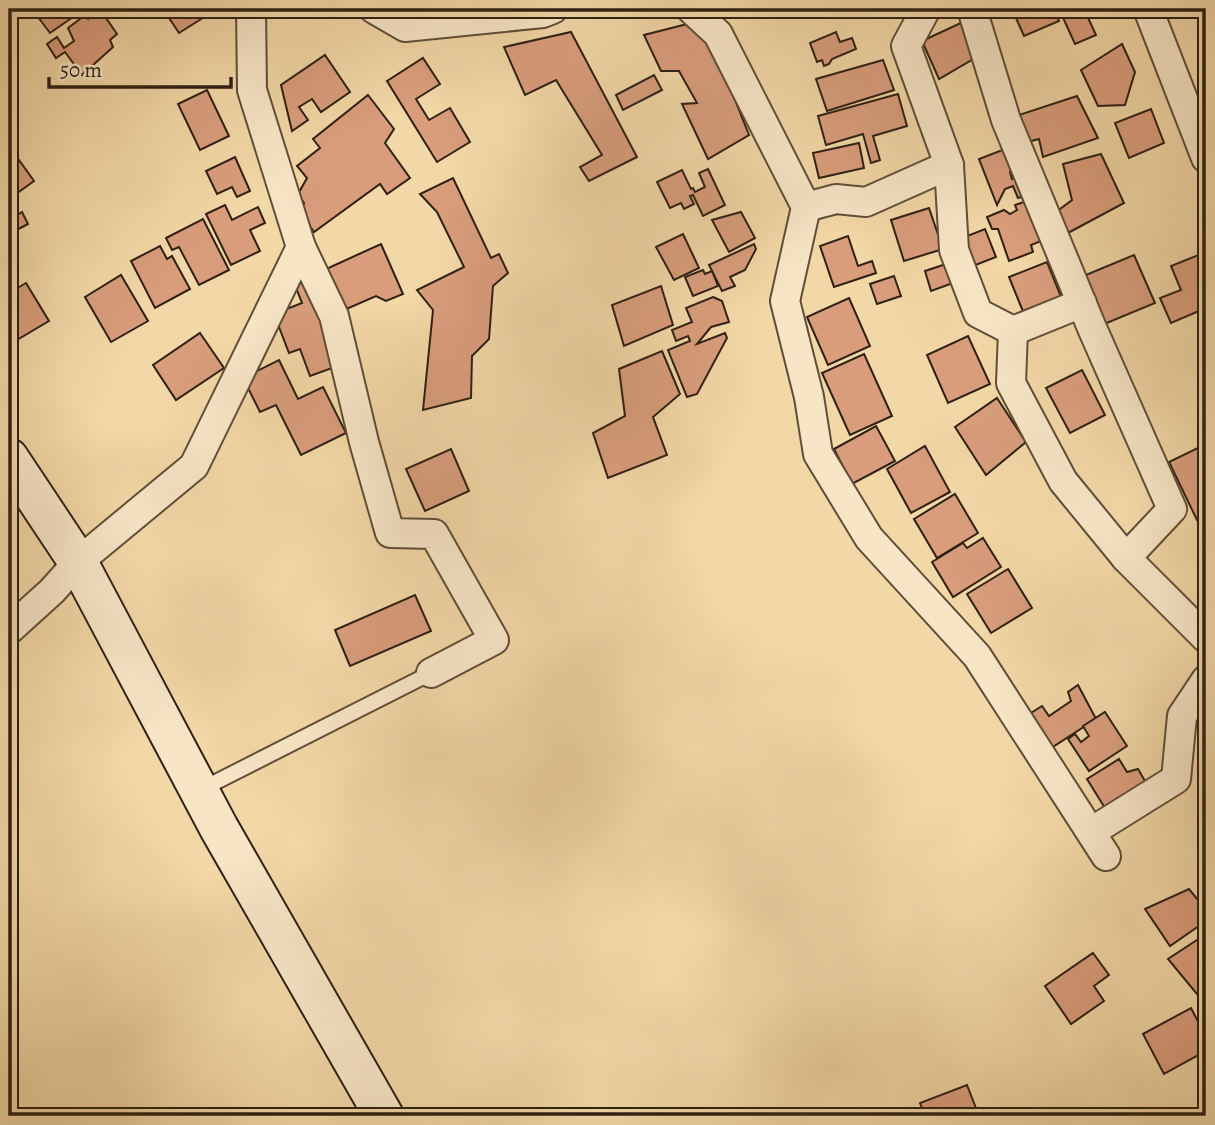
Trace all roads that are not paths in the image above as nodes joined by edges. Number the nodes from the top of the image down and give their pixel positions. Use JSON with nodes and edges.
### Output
{"nodes":[{"id":1,"x":251,"y":9,"type":"edge"},
{"id":2,"x":374,"y":9,"type":"edge"},
{"id":3,"x":553,"y":9,"type":"edge"},
{"id":4,"x":691,"y":9,"type":"edge"},
{"id":5,"x":903,"y":9,"type":"edge"},
{"id":6,"x":925,"y":9,"type":"edge"},
{"id":7,"x":972,"y":9,"type":"edge"},
{"id":8,"x":1148,"y":9,"type":"edge"},
{"id":9,"x":399,"y":18,"type":"edge"},
{"id":10,"x":1206,"y":158,"type":"edge"},
{"id":11,"x":948,"y":165,"type":"junction"},
{"id":12,"x":806,"y":207,"type":"junction"},
{"id":13,"x":301,"y":247,"type":"junction"},
{"id":14,"x":1082,"y":303,"type":"junction"},
{"id":15,"x":1013,"y":331,"type":"junction"},
{"id":16,"x":9,"y":458,"type":"edge"},
{"id":17,"x":1126,"y":558,"type":"junction"},
{"id":18,"x":78,"y":562,"type":"junction"},
{"id":19,"x":9,"y":630,"type":"edge"},
{"id":20,"x":1206,"y":638,"type":"edge"},
{"id":21,"x":431,"y":673,"type":"joint"},
{"id":22,"x":1206,"y":680,"type":"edge"},
{"id":23,"x":199,"y":790,"type":"junction"},
{"id":24,"x":384,"y":1116,"type":"edge"}],
"edges":[{"from":1,"to":13,"type":"street"},
{"from":2,"to":9,"type":"street"},
{"from":3,"to":9,"type":"street"},
{"from":4,"to":12,"type":"street"},
{"from":5,"to":6,"type":"street"},
{"from":6,"to":11,"type":"street"},
{"from":7,"to":14,"type":"street"},
{"from":8,"to":10,"type":"street"},
{"from":11,"to":12,"type":"street"},
{"from":11,"to":15,"type":"street"},
{"from":12,"to":22,"type":"street"},
{"from":13,"to":18,"type":"street"},
{"from":13,"to":21,"type":"street"},
{"from":14,"to":15,"type":"street"},
{"from":14,"to":17,"type":"street"},
{"from":15,"to":17,"type":"street"},
{"from":16,"to":18,"type":"main road"},
{"from":17,"to":20,"type":"street"},
{"from":18,"to":19,"type":"street"},
{"from":18,"to":23,"type":"main road"},
{"from":21,"to":23,"type":"lane"},
{"from":23,"to":24,"type":"main road"}]}
